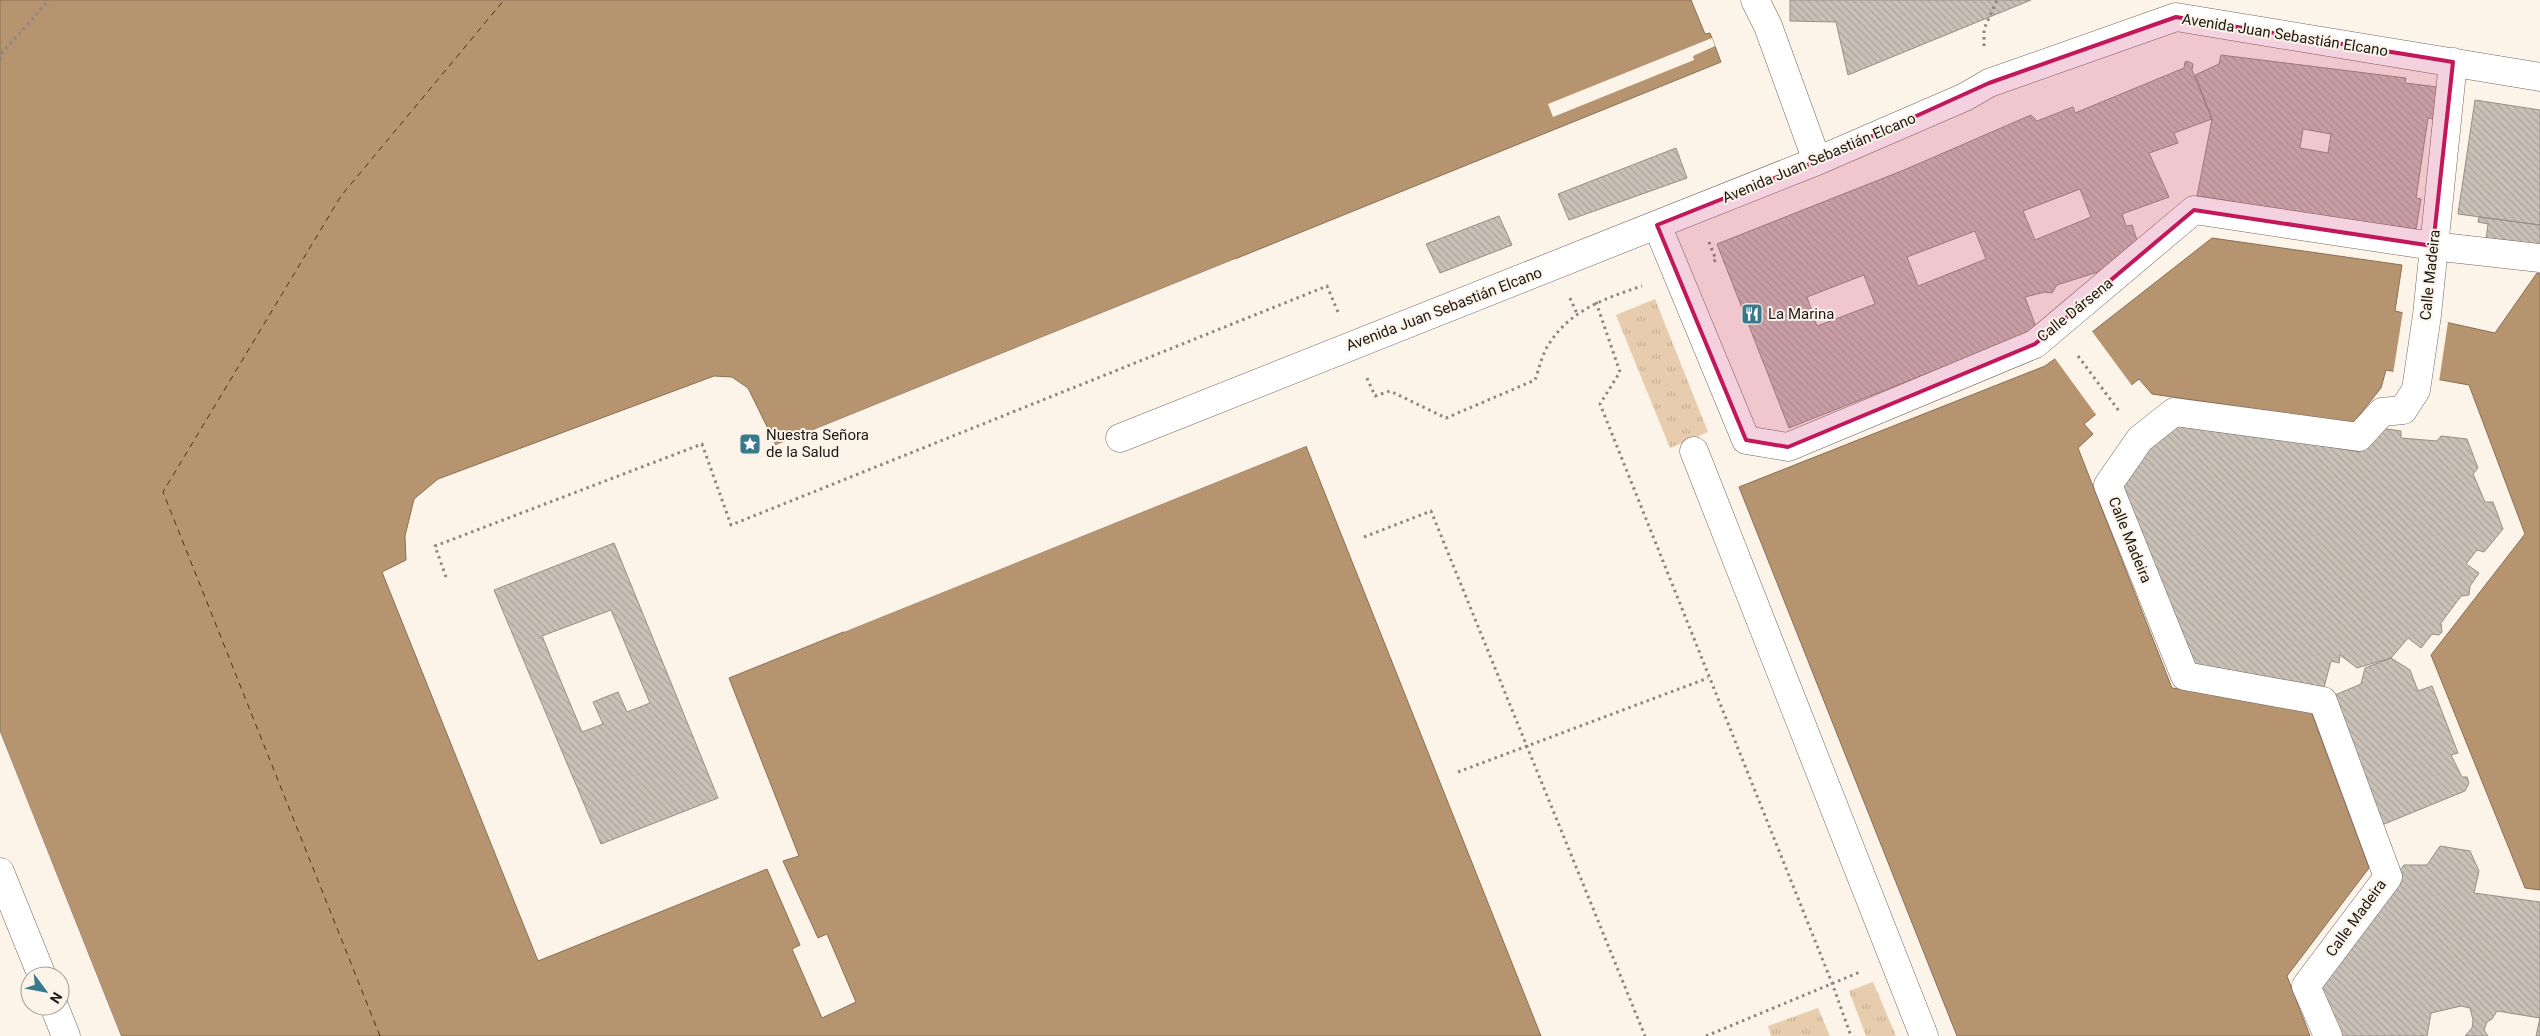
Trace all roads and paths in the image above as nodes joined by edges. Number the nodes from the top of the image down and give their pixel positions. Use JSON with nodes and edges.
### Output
{"nodes":[{"id":1,"x":49,"y":0,"type":"edge"},
{"id":2,"x":1755,"y":0,"type":"edge"},
{"id":3,"x":1998,"y":0,"type":"edge"},
{"id":4,"x":1,"y":54,"type":"edge"},
{"id":5,"x":0,"y":60,"type":"edge"},
{"id":6,"x":2453,"y":62,"type":"junction"},
{"id":7,"x":2540,"y":76,"type":"edge"},
{"id":8,"x":1989,"y":83,"type":"junction"},
{"id":9,"x":1817,"y":161,"type":"junction"},
{"id":10,"x":1696,"y":209,"type":"junction"},
{"id":11,"x":1658,"y":225,"type":"junction"},
{"id":12,"x":2433,"y":246,"type":"junction"},
{"id":13,"x":2540,"y":258,"type":"edge"},
{"id":14,"x":1678,"y":274,"type":"junction"},
{"id":15,"x":1596,"y":302,"type":"junction"},
{"id":16,"x":1352,"y":345,"type":"junction"},
{"id":17,"x":2074,"y":350,"type":"dead end"},
{"id":18,"x":2121,"y":412,"type":"dead end"},
{"id":19,"x":1120,"y":438,"type":"dead end"},
{"id":20,"x":1694,"y":451,"type":"dead end"},
{"id":21,"x":1364,"y":537,"type":"dead end"},
{"id":22,"x":446,"y":577,"type":"dead end"},
{"id":23,"x":1708,"y":678,"type":"junction"},
{"id":24,"x":1527,"y":747,"type":"junction"},
{"id":25,"x":1458,"y":772,"type":"dead end"},
{"id":26,"x":0,"y":872,"type":"edge"},
{"id":27,"x":1894,"y":960,"type":"junction"},
{"id":28,"x":38,"y":966,"type":"edge"},
{"id":29,"x":1832,"y":982,"type":"junction"},
{"id":30,"x":58,"y":1016,"type":"edge"},
{"id":31,"x":66,"y":1036,"type":"edge"},
{"id":32,"x":1645,"y":1036,"type":"edge"},
{"id":33,"x":1706,"y":1036,"type":"edge"},
{"id":34,"x":1851,"y":1036,"type":"edge"},
{"id":35,"x":1924,"y":1036,"type":"edge"},
{"id":36,"x":2328,"y":1036,"type":"edge"}],
"edges":[{"from":1,"to":4,"type":"path"},
{"from":2,"to":9,"type":"street"},
{"from":3,"to":8,"type":"path"},
{"from":4,"to":5,"type":"path"},
{"from":6,"to":7,"type":"street","name":"Avenida Juan Sebastián Elcano"},
{"from":6,"to":8,"type":"street","name":"Avenida Juan Sebastián Elcano"},
{"from":6,"to":12,"type":"street","name":"Calle Madeira"},
{"from":8,"to":9,"type":"street","name":"Avenida Juan Sebastián Elcano"},
{"from":9,"to":10,"type":"street","name":"Avenida Juan Sebastián Elcano"},
{"from":10,"to":11,"type":"street","name":"Avenida Juan Sebastián Elcano"},
{"from":10,"to":14,"type":"path"},
{"from":11,"to":14,"type":"street","name":"Calle Dársena"},
{"from":11,"to":16,"type":"street","name":"Avenida Juan Sebastián Elcano"},
{"from":12,"to":13,"type":"street","name":"Calle Dársena"},
{"from":12,"to":14,"type":"street","name":"Calle Dársena"},
{"from":12,"to":36,"type":"street","name":"Calle Madeira"},
{"from":14,"to":15,"type":"path"},
{"from":15,"to":16,"type":"path"},
{"from":15,"to":23,"type":"path"},
{"from":16,"to":19,"type":"street","name":"Avenida Juan Sebastián Elcano"},
{"from":16,"to":22,"type":"path"},
{"from":17,"to":18,"type":"path"},
{"from":20,"to":27,"type":"street"},
{"from":21,"to":24,"type":"path"},
{"from":23,"to":24,"type":"path"},
{"from":23,"to":29,"type":"path"},
{"from":24,"to":25,"type":"path"},
{"from":24,"to":32,"type":"path"},
{"from":26,"to":28,"type":"street"},
{"from":27,"to":29,"type":"path"},
{"from":27,"to":35,"type":"street"},
{"from":29,"to":33,"type":"path"},
{"from":29,"to":34,"type":"path"},
{"from":30,"to":31,"type":"street"}]}
